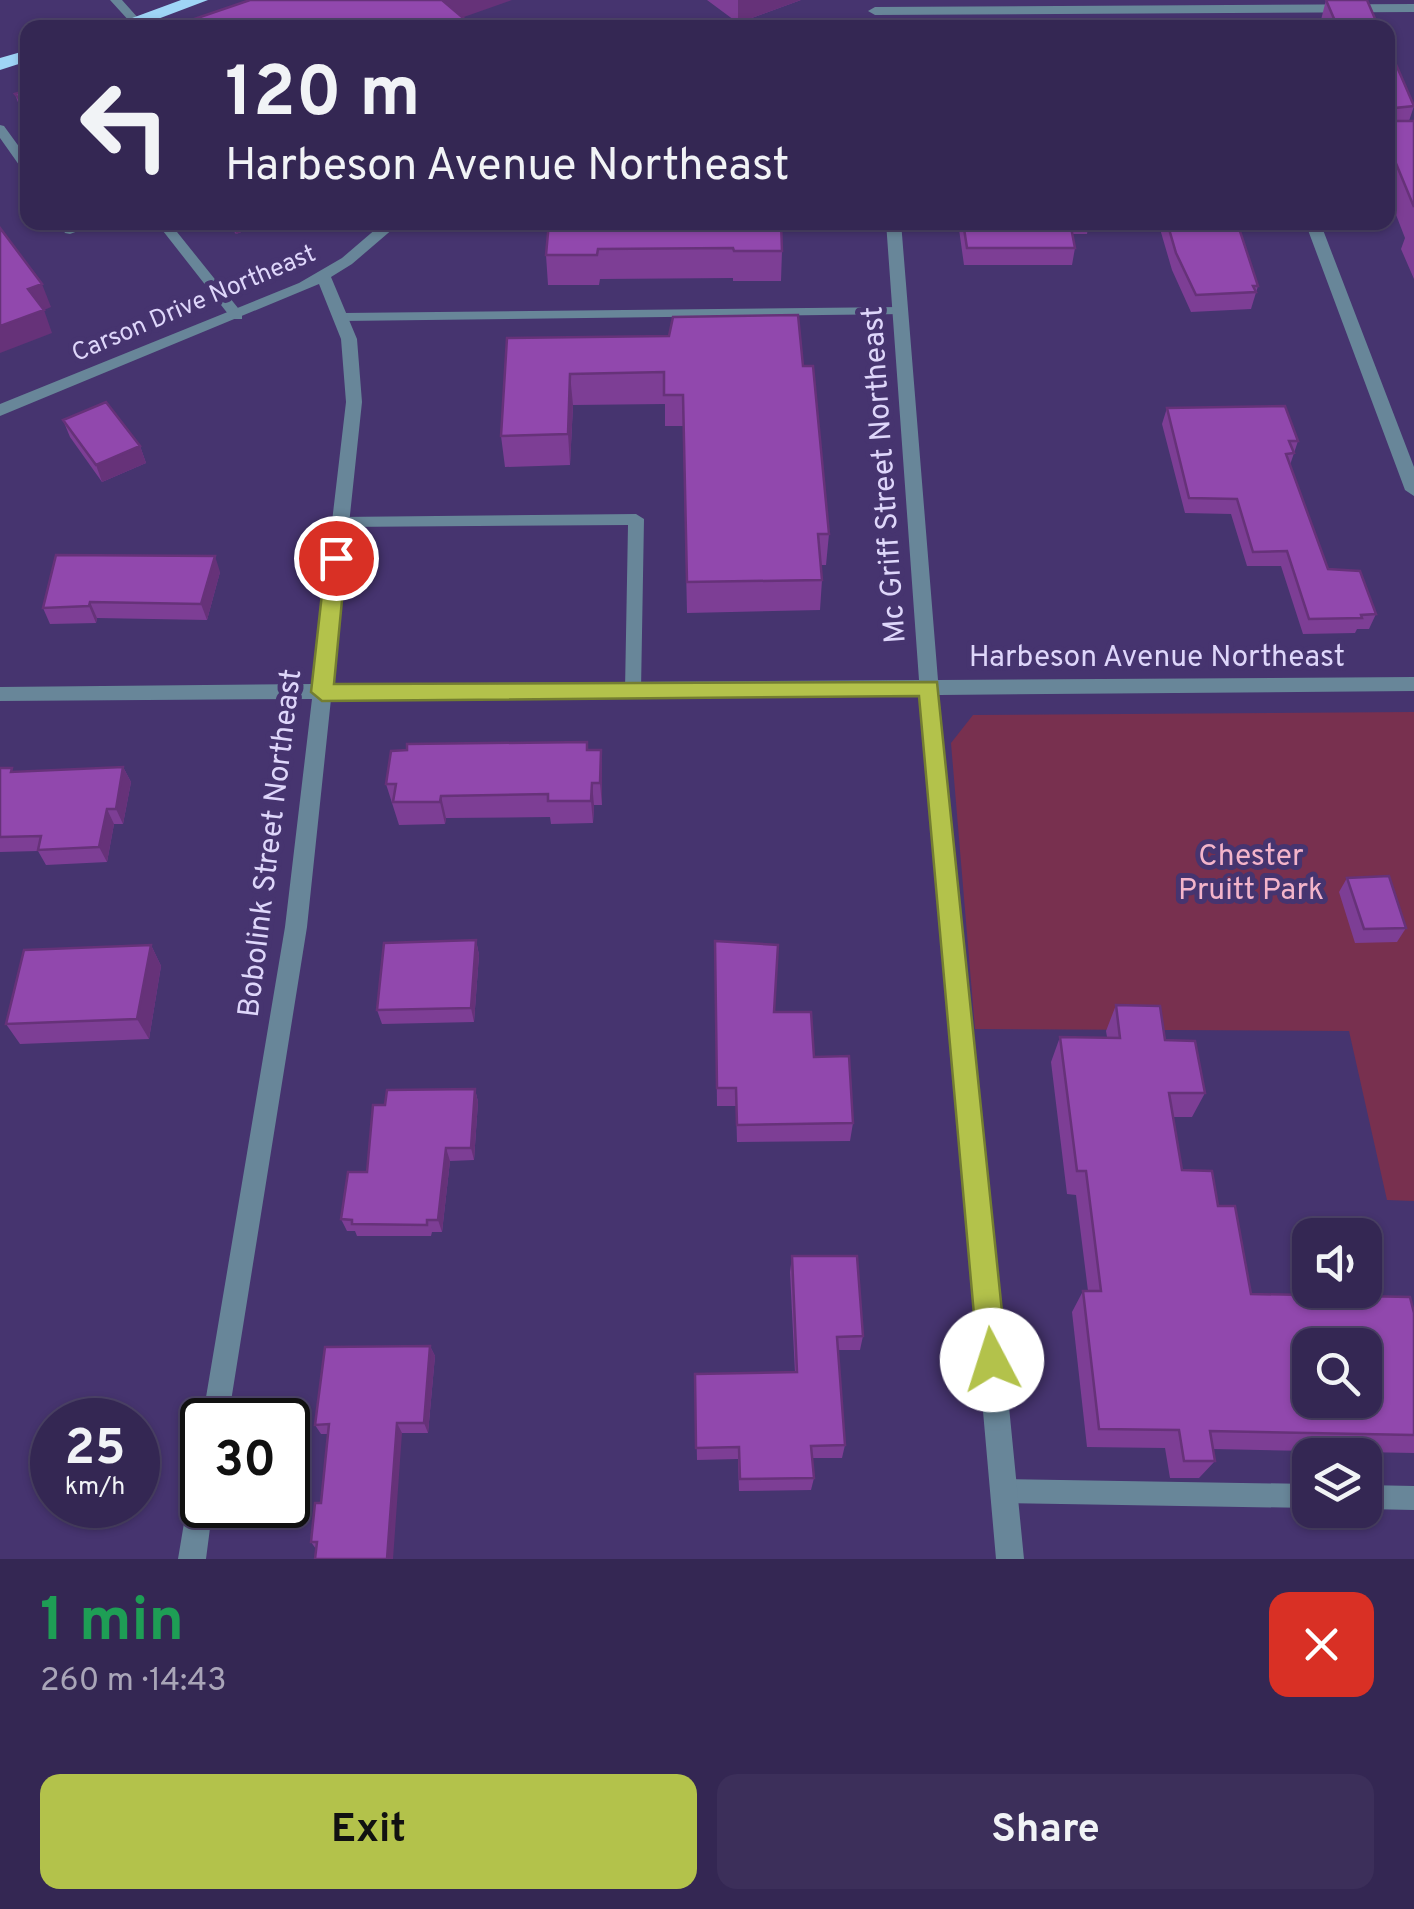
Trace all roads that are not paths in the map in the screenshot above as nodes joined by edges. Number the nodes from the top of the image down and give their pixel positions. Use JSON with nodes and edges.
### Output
{"nodes":[{"id":1,"x":116,"y":0,"type":"edge"},
{"id":2,"x":200,"y":0,"type":"edge"},
{"id":3,"x":874,"y":6,"type":"edge"},
{"id":4,"x":1414,"y":8,"type":"edge"},
{"id":5,"x":134,"y":20,"type":"edge"},
{"id":6,"x":138,"y":20,"type":"edge"},
{"id":7,"x":0,"y":129,"type":"edge"},
{"id":8,"x":20,"y":157,"type":"edge"},
{"id":9,"x":168,"y":230,"type":"edge"},
{"id":10,"x":386,"y":230,"type":"edge"},
{"id":11,"x":894,"y":230,"type":"edge"},
{"id":12,"x":1315,"y":230,"type":"edge"},
{"id":13,"x":323,"y":276,"type":"junction"},
{"id":14,"x":900,"y":311,"type":"junction"},
{"id":15,"x":237,"y":316,"type":"junction"},
{"id":16,"x":342,"y":317,"type":"junction"},
{"id":17,"x":0,"y":410,"type":"edge"},
{"id":18,"x":1414,"y":490,"type":"edge"},
{"id":19,"x":340,"y":522,"type":"junction"},
{"id":20,"x":1414,"y":684,"type":"edge"},
{"id":21,"x":929,"y":688,"type":"junction"},
{"id":22,"x":633,"y":690,"type":"junction"},
{"id":23,"x":322,"y":692,"type":"junction"},
{"id":24,"x":0,"y":694,"type":"edge"},
{"id":25,"x":218,"y":1398,"type":"edge"},
{"id":26,"x":1004,"y":1491,"type":"junction"},
{"id":27,"x":1292,"y":1496,"type":"edge"},
{"id":28,"x":1382,"y":1497,"type":"edge"},
{"id":29,"x":1414,"y":1498,"type":"edge"},
{"id":30,"x":197,"y":1528,"type":"edge"},
{"id":31,"x":192,"y":1559,"type":"edge"},
{"id":32,"x":1010,"y":1559,"type":"edge"}],
"edges":[{"from":1,"to":5,"type":"lane"},
{"from":2,"to":6,"type":"highway"},
{"from":3,"to":4,"type":"street"},
{"from":7,"to":8,"type":"lane"},
{"from":9,"to":15,"type":"lane"},
{"from":10,"to":13,"type":"street","name":"Carson Drive Northeast"},
{"from":11,"to":14,"type":"street","name":"Mc Griff Street Northeast"},
{"from":12,"to":18,"type":"street"},
{"from":13,"to":15,"type":"street","name":"Carson Drive Northeast"},
{"from":13,"to":16,"type":"street","name":"Bobolink Street Northeast"},
{"from":14,"to":16,"type":"lane"},
{"from":14,"to":21,"type":"street","name":"Mc Griff Street Northeast"},
{"from":15,"to":17,"type":"street","name":"Carson Drive Northeast"},
{"from":16,"to":19,"type":"street","name":"Bobolink Street Northeast"},
{"from":19,"to":22,"type":"lane"},
{"from":19,"to":23,"type":"street","name":"Bobolink Street Northeast"},
{"from":20,"to":21,"type":"street","name":"Harbeson Avenue Northeast"},
{"from":21,"to":22,"type":"street","name":"Harbeson Avenue Northeast"},
{"from":21,"to":26,"type":"street","name":"Mc Griff Street Northeast"},
{"from":22,"to":23,"type":"street","name":"Harbeson Avenue Northeast"},
{"from":23,"to":24,"type":"street","name":"Harbeson Avenue Northeast"},
{"from":23,"to":25,"type":"street","name":"Bobolink Street Northeast"},
{"from":26,"to":27,"type":"lane"},
{"from":26,"to":32,"type":"street","name":"Mc Griff Street Northeast"},
{"from":28,"to":29,"type":"lane"},
{"from":30,"to":31,"type":"street"}]}
